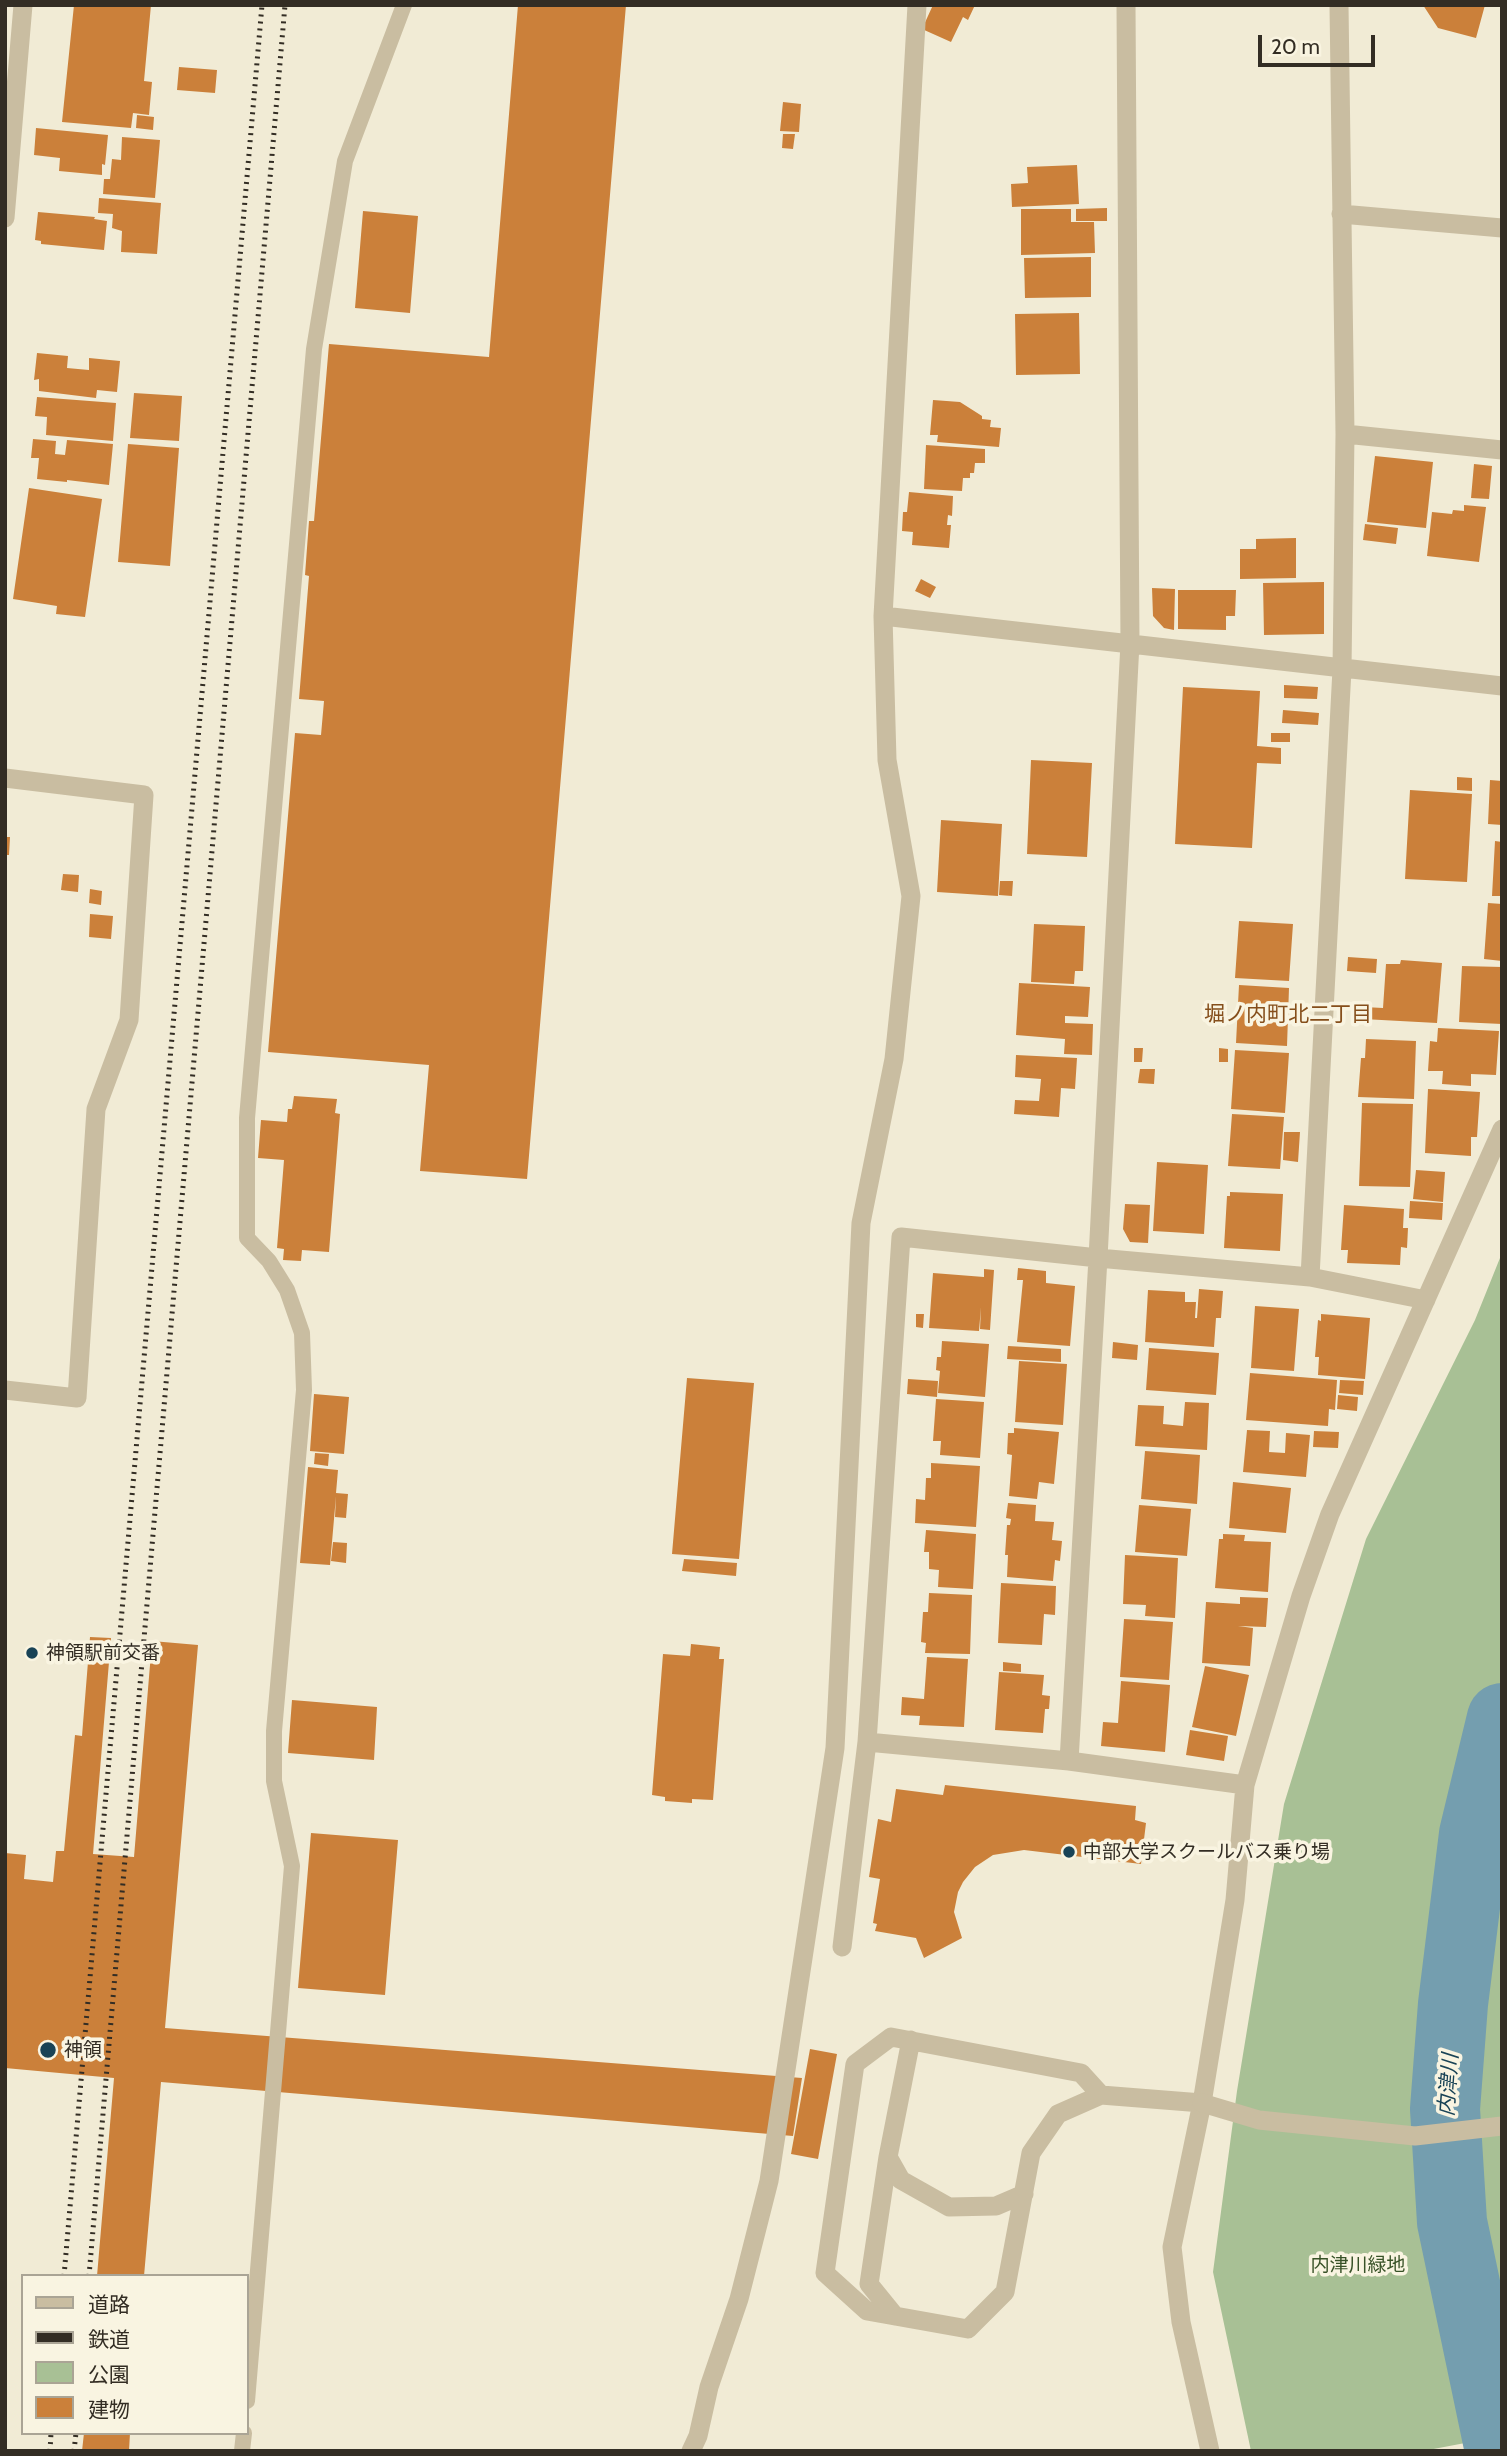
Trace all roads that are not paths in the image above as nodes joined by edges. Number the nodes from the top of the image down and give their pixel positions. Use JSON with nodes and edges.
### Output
{"nodes":[{"id":1,"x":23,"y":5,"type":"edge"},
{"id":2,"x":404,"y":5,"type":"edge"},
{"id":3,"x":917,"y":5,"type":"edge"},
{"id":4,"x":1126,"y":5,"type":"edge"},
{"id":5,"x":1339,"y":5,"type":"edge"},
{"id":6,"x":1341,"y":214,"type":"junction"},
{"id":7,"x":5,"y":218,"type":"edge"},
{"id":8,"x":1502,"y":228,"type":"edge"},
{"id":9,"x":1345,"y":434,"type":"junction"},
{"id":10,"x":1502,"y":450,"type":"edge"},
{"id":11,"x":883,"y":615,"type":"junction"},
{"id":12,"x":1130,"y":643,"type":"junction"},
{"id":13,"x":1342,"y":669,"type":"junction"},
{"id":14,"x":1502,"y":686,"type":"edge"},
{"id":15,"x":5,"y":778,"type":"edge"},
{"id":16,"x":1502,"y":1129,"type":"edge"},
{"id":17,"x":1098,"y":1258,"type":"junction"},
{"id":18,"x":1310,"y":1277,"type":"junction"},
{"id":19,"x":1426,"y":1300,"type":"junction"},
{"id":20,"x":5,"y":1390,"type":"edge"},
{"id":21,"x":867,"y":1742,"type":"junction"},
{"id":22,"x":1069,"y":1761,"type":"junction"},
{"id":23,"x":1245,"y":1785,"type":"junction"},
{"id":24,"x":842,"y":1947,"type":"dead end"},
{"id":25,"x":911,"y":2040,"type":"junction"},
{"id":26,"x":1101,"y":2095,"type":"junction"},
{"id":27,"x":1202,"y":2104,"type":"junction"},
{"id":28,"x":1502,"y":2126,"type":"edge"},
{"id":29,"x":888,"y":2157,"type":"junction"},
{"id":30,"x":1024,"y":2194,"type":"junction"},
{"id":31,"x":895,"y":2316,"type":"junction"},
{"id":32,"x":248,"y":2389,"type":"edge"},
{"id":33,"x":691,"y":2451,"type":"edge"},
{"id":34,"x":1210,"y":2451,"type":"edge"}],
"edges":[{"from":1,"to":7,"type":"street"},
{"from":2,"to":32,"type":"lane"},
{"from":3,"to":11,"type":"street"},
{"from":4,"to":12,"type":"street"},
{"from":5,"to":6,"type":"street"},
{"from":6,"to":8,"type":"street"},
{"from":6,"to":9,"type":"street"},
{"from":9,"to":10,"type":"street"},
{"from":9,"to":13,"type":"street"},
{"from":11,"to":12,"type":"street"},
{"from":11,"to":33,"type":"street"},
{"from":12,"to":13,"type":"street"},
{"from":12,"to":17,"type":"street"},
{"from":13,"to":14,"type":"street"},
{"from":13,"to":18,"type":"street"},
{"from":15,"to":20,"type":"street"},
{"from":16,"to":19,"type":"street"},
{"from":17,"to":18,"type":"street"},
{"from":17,"to":21,"type":"street"},
{"from":17,"to":22,"type":"street"},
{"from":18,"to":19,"type":"street"},
{"from":19,"to":23,"type":"street"},
{"from":21,"to":22,"type":"street"},
{"from":21,"to":24,"type":"street"},
{"from":22,"to":23,"type":"street"},
{"from":23,"to":27,"type":"street"},
{"from":25,"to":26,"type":"street"},
{"from":25,"to":29,"type":"street"},
{"from":25,"to":31,"type":"street"},
{"from":26,"to":27,"type":"street"},
{"from":26,"to":30,"type":"street"},
{"from":27,"to":28,"type":"street"},
{"from":27,"to":34,"type":"street"},
{"from":29,"to":30,"type":"street"},
{"from":29,"to":31,"type":"street"},
{"from":30,"to":31,"type":"street"}]}
